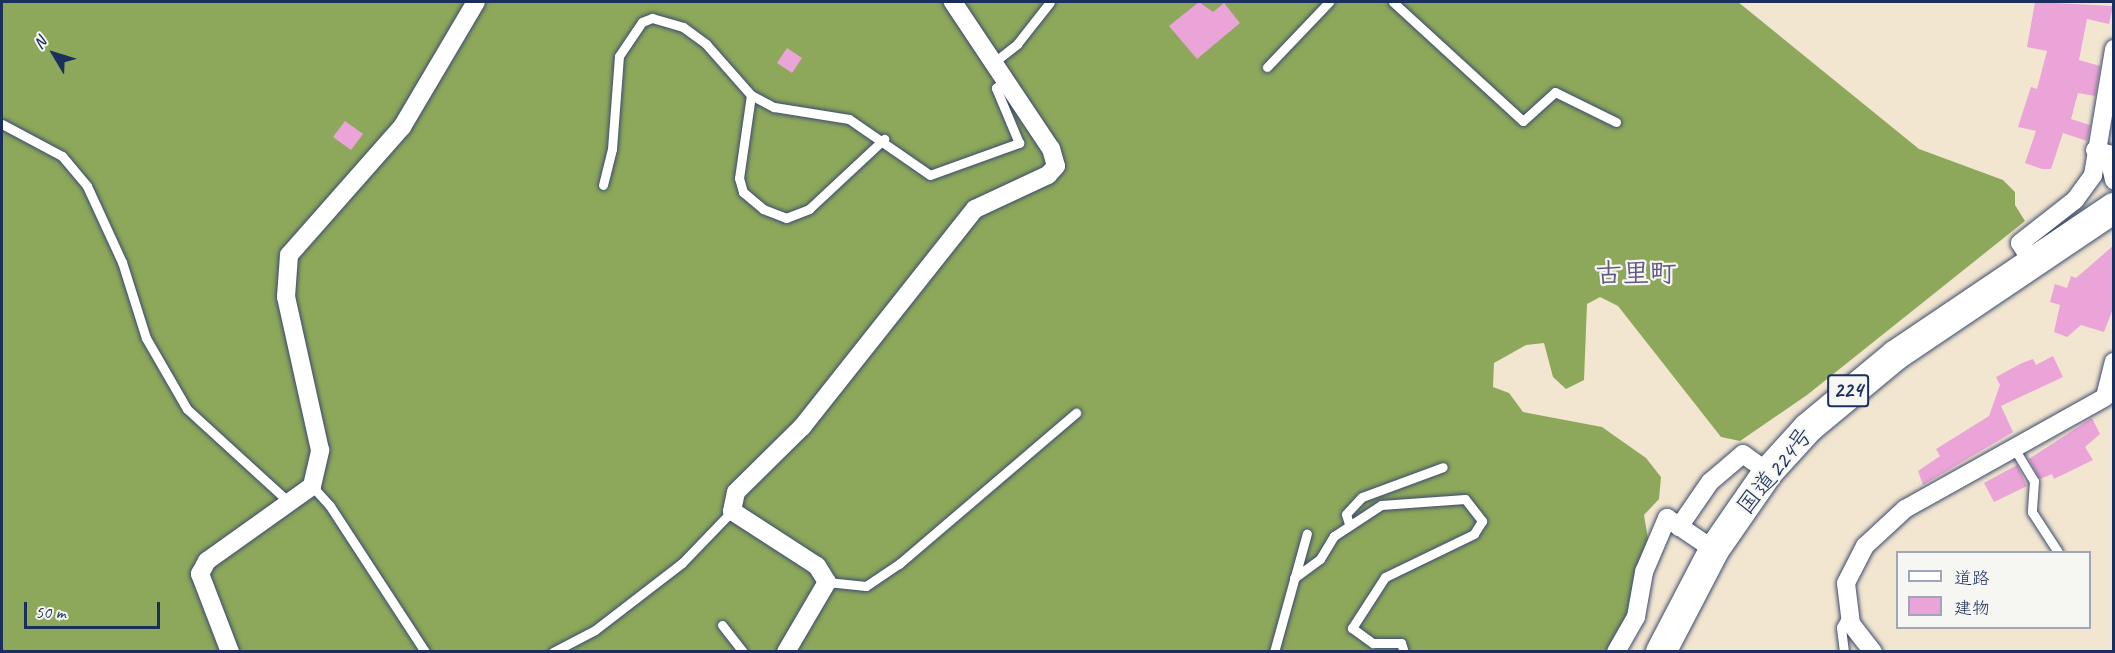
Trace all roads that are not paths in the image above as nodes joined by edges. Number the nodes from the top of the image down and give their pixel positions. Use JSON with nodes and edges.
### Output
{"nodes":[{"id":1,"x":953,"y":2,"type":"edge"},
{"id":2,"x":1050,"y":2,"type":"edge"},
{"id":3,"x":1329,"y":2,"type":"edge"},
{"id":4,"x":1393,"y":2,"type":"edge"},
{"id":5,"x":471,"y":4,"type":"edge"},
{"id":6,"x":2114,"y":49,"type":"edge"},
{"id":7,"x":993,"y":63,"type":"junction"},
{"id":8,"x":1266,"y":67,"type":"dead end"},
{"id":9,"x":1005,"y":80,"type":"junction"},
{"id":10,"x":752,"y":94,"type":"junction"},
{"id":11,"x":1616,"y":122,"type":"dead end"},
{"id":12,"x":2,"y":124,"type":"edge"},
{"id":13,"x":885,"y":139,"type":"junction"},
{"id":14,"x":2096,"y":150,"type":"junction"},
{"id":15,"x":2114,"y":180,"type":"edge"},
{"id":16,"x":603,"y":185,"type":"dead end"},
{"id":17,"x":2114,"y":208,"type":"edge"},
{"id":18,"x":2035,"y":266,"type":"junction"},
{"id":19,"x":2114,"y":362,"type":"edge"},
{"id":20,"x":1076,"y":413,"type":"dead end"},
{"id":21,"x":2014,"y":448,"type":"junction"},
{"id":22,"x":1443,"y":467,"type":"dead end"},
{"id":23,"x":1768,"y":472,"type":"junction"},
{"id":24,"x":312,"y":486,"type":"junction"},
{"id":25,"x":290,"y":503,"type":"junction"},
{"id":26,"x":732,"y":511,"type":"junction"},
{"id":27,"x":1349,"y":524,"type":"junction"},
{"id":28,"x":1679,"y":527,"type":"junction"},
{"id":29,"x":1308,"y":533,"type":"dead end"},
{"id":30,"x":1714,"y":550,"type":"junction"},
{"id":31,"x":2057,"y":551,"type":"edge"},
{"id":32,"x":1294,"y":578,"type":"junction"},
{"id":33,"x":826,"y":582,"type":"junction"},
{"id":34,"x":1849,"y":611,"type":"junction"},
{"id":35,"x":722,"y":625,"type":"dead end"},
{"id":36,"x":230,"y":651,"type":"edge"},
{"id":37,"x":425,"y":651,"type":"edge"},
{"id":38,"x":553,"y":651,"type":"edge"},
{"id":39,"x":743,"y":651,"type":"edge"},
{"id":40,"x":786,"y":651,"type":"edge"},
{"id":41,"x":1274,"y":651,"type":"edge"},
{"id":42,"x":1404,"y":651,"type":"edge"},
{"id":43,"x":1616,"y":651,"type":"edge"},
{"id":44,"x":1661,"y":651,"type":"edge"},
{"id":45,"x":1844,"y":651,"type":"edge"},
{"id":46,"x":1873,"y":651,"type":"edge"}],
"edges":[{"from":1,"to":7,"type":"street"},
{"from":2,"to":7,"type":"lane"},
{"from":3,"to":8,"type":"lane"},
{"from":4,"to":11,"type":"lane"},
{"from":5,"to":24,"type":"street"},
{"from":6,"to":14,"type":"street"},
{"from":7,"to":9,"type":"street"},
{"from":9,"to":13,"type":"lane"},
{"from":9,"to":26,"type":"street"},
{"from":10,"to":13,"type":"lane"},
{"from":10,"to":13,"type":"lane"},
{"from":10,"to":16,"type":"lane"},
{"from":12,"to":25,"type":"lane"},
{"from":14,"to":15,"type":"street"},
{"from":14,"to":18,"type":"street"},
{"from":17,"to":18,"type":"highway","name":"国道224号","number":"224"},
{"from":18,"to":23,"type":"highway","name":"国道224号","number":"224"},
{"from":19,"to":21,"type":"street"},
{"from":20,"to":33,"type":"lane"},
{"from":21,"to":31,"type":"lane"},
{"from":21,"to":34,"type":"street"},
{"from":22,"to":27,"type":"lane"},
{"from":23,"to":28,"type":"street"},
{"from":23,"to":30,"type":"highway","name":"国道224号","number":"224"},
{"from":24,"to":25,"type":"street"},
{"from":24,"to":37,"type":"lane"},
{"from":25,"to":36,"type":"street"},
{"from":26,"to":33,"type":"street"},
{"from":26,"to":38,"type":"lane"},
{"from":27,"to":32,"type":"lane"},
{"from":27,"to":42,"type":"lane"},
{"from":28,"to":30,"type":"street"},
{"from":28,"to":43,"type":"street"},
{"from":29,"to":32,"type":"lane"},
{"from":30,"to":44,"type":"highway","name":"国道224号","number":"224"},
{"from":32,"to":41,"type":"lane"},
{"from":33,"to":40,"type":"street"},
{"from":34,"to":45,"type":"lane"},
{"from":34,"to":46,"type":"street"},
{"from":35,"to":39,"type":"lane"}]}
